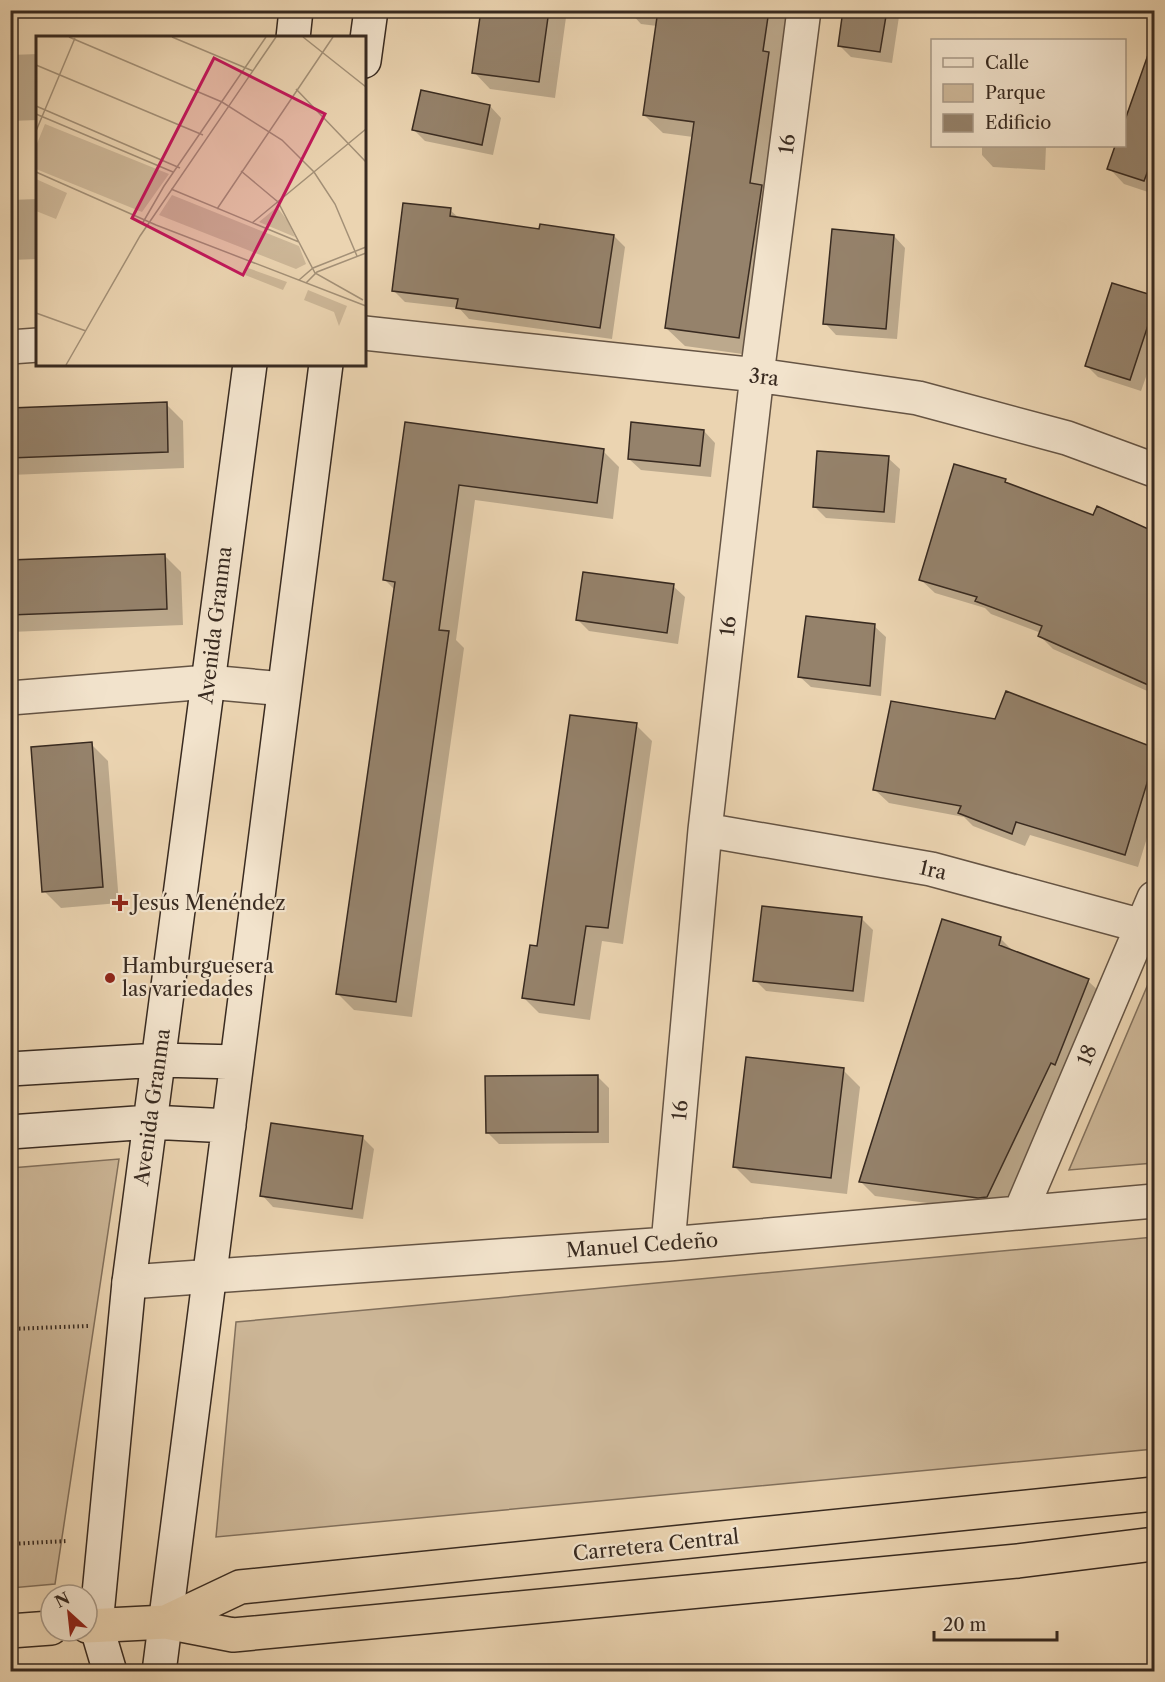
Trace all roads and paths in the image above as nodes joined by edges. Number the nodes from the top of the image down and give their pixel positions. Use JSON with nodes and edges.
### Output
{"nodes":[{"id":1,"x":296,"y":10,"type":"edge"},
{"id":2,"x":371,"y":10,"type":"edge"},
{"id":3,"x":804,"y":10,"type":"edge"},
{"id":4,"x":293,"y":36,"type":"edge"},
{"id":5,"x":366,"y":46,"type":"edge"},
{"id":6,"x":366,"y":333,"type":"edge"},
{"id":7,"x":36,"y":345,"type":"edge"},
{"id":8,"x":10,"y":347,"type":"edge"},
{"id":9,"x":250,"y":366,"type":"edge"},
{"id":10,"x":326,"y":366,"type":"edge"},
{"id":11,"x":757,"y":375,"type":"junction"},
{"id":12,"x":1155,"y":470,"type":"edge"},
{"id":13,"x":208,"y":682,"type":"junction"},
{"id":14,"x":284,"y":689,"type":"junction"},
{"id":15,"x":10,"y":698,"type":"edge"},
{"id":16,"x":705,"y":830,"type":"junction"},
{"id":17,"x":1150,"y":919,"type":"edge"},
{"id":18,"x":159,"y":1060,"type":"junction"},
{"id":19,"x":237,"y":1062,"type":"junction"},
{"id":20,"x":10,"y":1069,"type":"edge"},
{"id":21,"x":150,"y":1122,"type":"junction"},
{"id":22,"x":229,"y":1126,"type":"junction"},
{"id":23,"x":10,"y":1132,"type":"edge"},
{"id":24,"x":1155,"y":1202,"type":"edge"},
{"id":25,"x":1020,"y":1213,"type":"junction"},
{"id":26,"x":668,"y":1244,"type":"junction"},
{"id":27,"x":210,"y":1275,"type":"junction"},
{"id":28,"x":129,"y":1282,"type":"junction"},
{"id":29,"x":125,"y":1324,"type":"junction"},
{"id":30,"x":10,"y":1329,"type":"edge"},
{"id":31,"x":1155,"y":1494,"type":"edge"},
{"id":32,"x":105,"y":1539,"type":"junction"},
{"id":33,"x":10,"y":1544,"type":"edge"},
{"id":34,"x":1155,"y":1544,"type":"edge"},
{"id":35,"x":98,"y":1583,"type":"edge"},
{"id":36,"x":166,"y":1622,"type":"junction"},
{"id":37,"x":99,"y":1625,"type":"edge"},
{"id":38,"x":39,"y":1629,"type":"edge"},
{"id":39,"x":10,"y":1631,"type":"edge"},
{"id":40,"x":99,"y":1643,"type":"edge"},
{"id":41,"x":110,"y":1671,"type":"edge"},
{"id":42,"x":159,"y":1671,"type":"edge"}],
"edges":[{"from":1,"to":4,"type":"street"},
{"from":2,"to":5,"type":"street"},
{"from":3,"to":11,"type":"street","name":"16"},
{"from":6,"to":11,"type":"street","name":"3ra"},
{"from":7,"to":8,"type":"street"},
{"from":9,"to":13,"type":"street","name":"Avenida Granma"},
{"from":10,"to":14,"type":"street"},
{"from":11,"to":12,"type":"street","name":"3ra"},
{"from":11,"to":16,"type":"street","name":"16"},
{"from":13,"to":14,"type":"street"},
{"from":13,"to":15,"type":"street"},
{"from":13,"to":18,"type":"street","name":"Avenida Granma"},
{"from":14,"to":19,"type":"street"},
{"from":16,"to":17,"type":"street","name":"1ra"},
{"from":16,"to":26,"type":"street","name":"16"},
{"from":17,"to":25,"type":"street","name":"18"},
{"from":18,"to":19,"type":"street"},
{"from":18,"to":20,"type":"street"},
{"from":18,"to":21,"type":"street","name":"Avenida Granma"},
{"from":19,"to":22,"type":"street"},
{"from":21,"to":22,"type":"street"},
{"from":21,"to":23,"type":"street"},
{"from":21,"to":28,"type":"street","name":"Avenida Granma"},
{"from":22,"to":27,"type":"street"},
{"from":24,"to":25,"type":"street","name":"Manuel Cedeño"},
{"from":25,"to":26,"type":"street","name":"Manuel Cedeño"},
{"from":26,"to":27,"type":"street","name":"Manuel Cedeño"},
{"from":27,"to":28,"type":"street","name":"Manuel Cedeño"},
{"from":27,"to":36,"type":"street"},
{"from":28,"to":29,"type":"street","name":"Avenida Granma"},
{"from":29,"to":30,"type":"path"},
{"from":29,"to":32,"type":"street","name":"Avenida Granma"},
{"from":31,"to":36,"type":"highway","name":"Carretera Central"},
{"from":32,"to":33,"type":"path"},
{"from":32,"to":35,"type":"street","name":"Avenida Granma"},
{"from":34,"to":36,"type":"highway","name":"Carretera Central"},
{"from":36,"to":37,"type":"highway","name":"Carretera Central"},
{"from":36,"to":42,"type":"street"},
{"from":38,"to":39,"type":"highway"},
{"from":40,"to":41,"type":"street","name":"Avenida Granma"}]}
